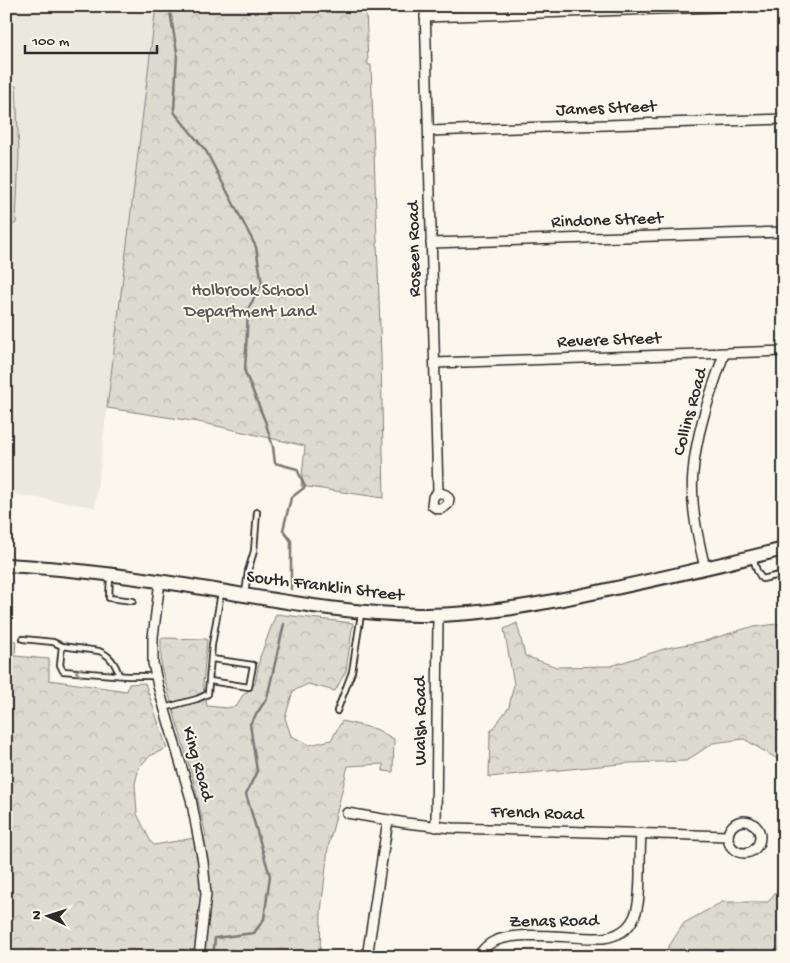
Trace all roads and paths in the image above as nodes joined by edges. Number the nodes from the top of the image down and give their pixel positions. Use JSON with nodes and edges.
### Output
{"nodes":[{"id":1,"x":425,"y":6,"type":"edge"},
{"id":2,"x":746,"y":6,"type":"edge"},
{"id":3,"x":425,"y":17,"type":"junction"},
{"id":4,"x":784,"y":119,"type":"edge"},
{"id":5,"x":429,"y":131,"type":"junction"},
{"id":6,"x":784,"y":232,"type":"edge"},
{"id":7,"x":431,"y":243,"type":"junction"},
{"id":8,"x":784,"y":351,"type":"edge"},
{"id":9,"x":724,"y":354,"type":"junction"},
{"id":10,"x":435,"y":363,"type":"junction"},
{"id":11,"x":438,"y":492,"type":"dead end"},
{"id":12,"x":257,"y":512,"type":"dead end"},
{"id":13,"x":784,"y":549,"type":"edge"},
{"id":14,"x":753,"y":557,"type":"junction"},
{"id":15,"x":6,"y":565,"type":"edge"},
{"id":16,"x":705,"y":568,"type":"junction"},
{"id":17,"x":110,"y":574,"type":"junction"},
{"id":18,"x":784,"y":574,"type":"edge"},
{"id":19,"x":160,"y":581,"type":"junction"},
{"id":20,"x":221,"y":591,"type":"junction"},
{"id":21,"x":245,"y":595,"type":"junction"},
{"id":22,"x":133,"y":601,"type":"dead end"},
{"id":23,"x":362,"y":612,"type":"junction"},
{"id":24,"x":438,"y":615,"type":"junction"},
{"id":25,"x":23,"y":639,"type":"dead end"},
{"id":26,"x":62,"y":646,"type":"junction"},
{"id":27,"x":212,"y":659,"type":"junction"},
{"id":28,"x":120,"y":675,"type":"junction"},
{"id":29,"x":155,"y":676,"type":"junction"},
{"id":30,"x":210,"y":681,"type":"junction"},
{"id":31,"x":164,"y":708,"type":"junction"},
{"id":32,"x":337,"y":711,"type":"dead end"},
{"id":33,"x":347,"y":813,"type":"dead end"},
{"id":34,"x":388,"y":820,"type":"junction"},
{"id":35,"x":436,"y":827,"type":"junction"},
{"id":36,"x":641,"y":833,"type":"junction"},
{"id":37,"x":728,"y":836,"type":"dead end"},
{"id":38,"x":200,"y":957,"type":"edge"},
{"id":39,"x":367,"y":957,"type":"edge"},
{"id":40,"x":478,"y":957,"type":"edge"}],
"edges":[{"from":1,"to":3,"type":"street","name":"Roseen Road"},
{"from":2,"to":3,"type":"street"},
{"from":3,"to":5,"type":"street","name":"Roseen Road"},
{"from":4,"to":5,"type":"street","name":"James Street"},
{"from":5,"to":7,"type":"street","name":"Roseen Road"},
{"from":6,"to":7,"type":"street","name":"Rindone Street"},
{"from":7,"to":10,"type":"street","name":"Roseen Road"},
{"from":8,"to":9,"type":"street","name":"Revere Street"},
{"from":9,"to":10,"type":"street","name":"Revere Street"},
{"from":9,"to":16,"type":"street","name":"Collins Road"},
{"from":10,"to":11,"type":"street","name":"Roseen Road"},
{"from":12,"to":21,"type":"lane"},
{"from":13,"to":14,"type":"main road","name":"South Franklin Street"},
{"from":14,"to":16,"type":"main road","name":"South Franklin Street"},
{"from":14,"to":18,"type":"lane"},
{"from":15,"to":17,"type":"main road","name":"South Franklin Street"},
{"from":16,"to":24,"type":"main road","name":"South Franklin Street"},
{"from":17,"to":19,"type":"main road","name":"South Franklin Street"},
{"from":17,"to":22,"type":"lane"},
{"from":19,"to":20,"type":"main road","name":"South Franklin Street"},
{"from":19,"to":29,"type":"street","name":"King Road"},
{"from":20,"to":21,"type":"main road","name":"South Franklin Street"},
{"from":20,"to":27,"type":"lane"},
{"from":21,"to":23,"type":"main road","name":"South Franklin Street"},
{"from":23,"to":24,"type":"main road","name":"South Franklin Street"},
{"from":23,"to":32,"type":"lane"},
{"from":24,"to":35,"type":"street","name":"Walsh Road"},
{"from":25,"to":26,"type":"lane"},
{"from":26,"to":28,"type":"lane"},
{"from":28,"to":26,"type":"lane","one_way":true},
{"from":27,"to":30,"type":"lane"},
{"from":27,"to":30,"type":"lane"},
{"from":28,"to":29,"type":"lane"},
{"from":29,"to":31,"type":"street","name":"King Road"},
{"from":30,"to":31,"type":"lane"},
{"from":31,"to":38,"type":"street","name":"King Road"},
{"from":33,"to":34,"type":"street","name":"French Road"},
{"from":34,"to":35,"type":"street","name":"French Road"},
{"from":34,"to":39,"type":"street"},
{"from":35,"to":36,"type":"street","name":"French Road"},
{"from":36,"to":37,"type":"street","name":"French Road"},
{"from":36,"to":40,"type":"street","name":"Zenas Road"}]}
